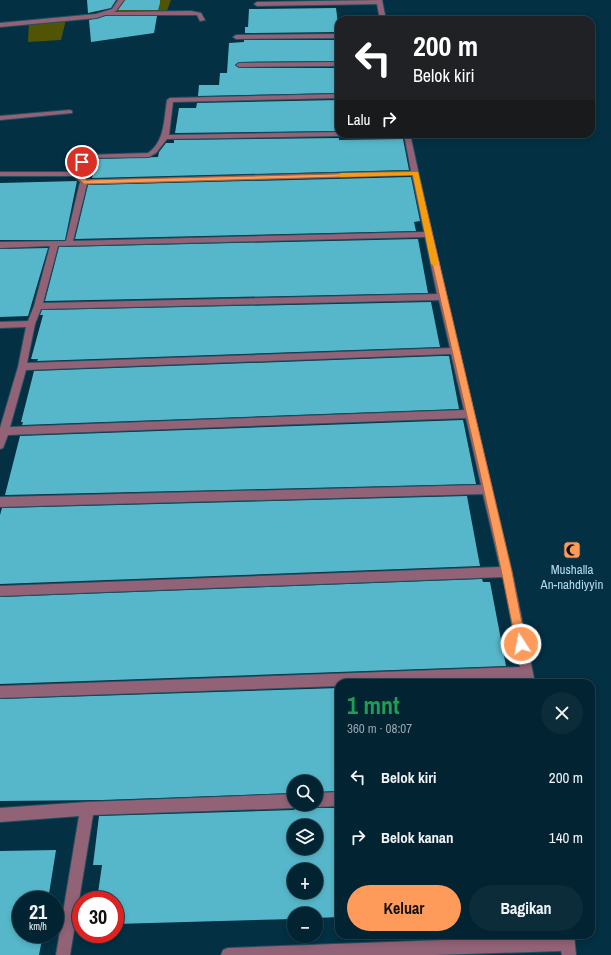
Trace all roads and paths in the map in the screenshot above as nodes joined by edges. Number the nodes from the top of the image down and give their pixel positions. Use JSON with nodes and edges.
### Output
{"nodes":[{"id":1,"x":121,"y":0,"type":"edge"},
{"id":2,"x":379,"y":1,"type":"edge"},
{"id":3,"x":257,"y":4,"type":"dead end"},
{"id":4,"x":104,"y":14,"type":"junction"},
{"id":5,"x":382,"y":16,"type":"edge"},
{"id":6,"x":202,"y":20,"type":"dead end"},
{"id":7,"x":0,"y":25,"type":"edge"},
{"id":8,"x":335,"y":36,"type":"edge"},
{"id":9,"x":236,"y":37,"type":"dead end"},
{"id":10,"x":335,"y":64,"type":"edge"},
{"id":11,"x":239,"y":65,"type":"dead end"},
{"id":12,"x":335,"y":96,"type":"edge"},
{"id":13,"x":70,"y":112,"type":"dead end"},
{"id":14,"x":0,"y":118,"type":"edge"},
{"id":15,"x":335,"y":134,"type":"edge"},
{"id":16,"x":165,"y":137,"type":"junction"},
{"id":17,"x":408,"y":138,"type":"edge"},
{"id":18,"x":416,"y":173,"type":"junction"},
{"id":19,"x":0,"y":174,"type":"edge"},
{"id":20,"x":76,"y":174,"type":"junction"},
{"id":21,"x":84,"y":182,"type":"junction"},
{"id":22,"x":428,"y":234,"type":"junction"},
{"id":23,"x":55,"y":243,"type":"junction"},
{"id":24,"x":69,"y":243,"type":"junction"},
{"id":25,"x":0,"y":245,"type":"edge"},
{"id":26,"x":442,"y":297,"type":"junction"},
{"id":27,"x":38,"y":306,"type":"junction"},
{"id":28,"x":31,"y":324,"type":"junction"},
{"id":29,"x":0,"y":325,"type":"edge"},
{"id":30,"x":456,"y":351,"type":"junction"},
{"id":31,"x":22,"y":367,"type":"junction"},
{"id":32,"x":470,"y":414,"type":"junction"},
{"id":33,"x":4,"y":432,"type":"junction"},
{"id":34,"x":0,"y":445,"type":"edge"},
{"id":35,"x":487,"y":489,"type":"junction"},
{"id":36,"x":0,"y":502,"type":"edge"},
{"id":37,"x":507,"y":572,"type":"junction"},
{"id":38,"x":0,"y":591,"type":"edge"},
{"id":39,"x":528,"y":678,"type":"edge"},
{"id":40,"x":490,"y":679,"type":"edge"},
{"id":41,"x":335,"y":683,"type":"edge"},
{"id":42,"x":0,"y":692,"type":"edge"},
{"id":43,"x":323,"y":800,"type":"edge"},
{"id":44,"x":335,"y":800,"type":"edge"},
{"id":45,"x":287,"y":801,"type":"edge"},
{"id":46,"x":87,"y":809,"type":"junction"},
{"id":47,"x":0,"y":815,"type":"edge"},
{"id":48,"x":568,"y":944,"type":"edge"},
{"id":49,"x":63,"y":955,"type":"edge"},
{"id":50,"x":228,"y":955,"type":"edge"}],
"edges":[{"from":1,"to":4,"type":"street"},
{"from":2,"to":3,"type":"street"},
{"from":2,"to":5,"type":"street"},
{"from":4,"to":6,"type":"street"},
{"from":4,"to":7,"type":"street"},
{"from":8,"to":9,"type":"street"},
{"from":10,"to":11,"type":"street"},
{"from":12,"to":16,"type":"street"},
{"from":13,"to":14,"type":"street"},
{"from":15,"to":16,"type":"street"},
{"from":16,"to":20,"type":"street"},
{"from":17,"to":18,"type":"street"},
{"from":18,"to":21,"type":"street"},
{"from":18,"to":22,"type":"street"},
{"from":19,"to":20,"type":"street"},
{"from":20,"to":21,"type":"street"},
{"from":21,"to":24,"type":"street"},
{"from":22,"to":24,"type":"street"},
{"from":22,"to":26,"type":"street"},
{"from":23,"to":24,"type":"street"},
{"from":23,"to":25,"type":"street"},
{"from":23,"to":27,"type":"street"},
{"from":26,"to":27,"type":"street"},
{"from":26,"to":30,"type":"street"},
{"from":27,"to":28,"type":"street"},
{"from":28,"to":29,"type":"street"},
{"from":28,"to":31,"type":"street"},
{"from":30,"to":31,"type":"street"},
{"from":30,"to":32,"type":"street"},
{"from":31,"to":33,"type":"street"},
{"from":32,"to":33,"type":"street"},
{"from":32,"to":35,"type":"street"},
{"from":33,"to":34,"type":"street"},
{"from":35,"to":36,"type":"street"},
{"from":35,"to":37,"type":"street"},
{"from":37,"to":38,"type":"street"},
{"from":37,"to":39,"type":"street"},
{"from":39,"to":40,"type":"street"},
{"from":41,"to":42,"type":"street"},
{"from":43,"to":44,"type":"street"},
{"from":45,"to":46,"type":"street"},
{"from":46,"to":47,"type":"street"},
{"from":46,"to":49,"type":"street"},
{"from":48,"to":50,"type":"street"}]}
